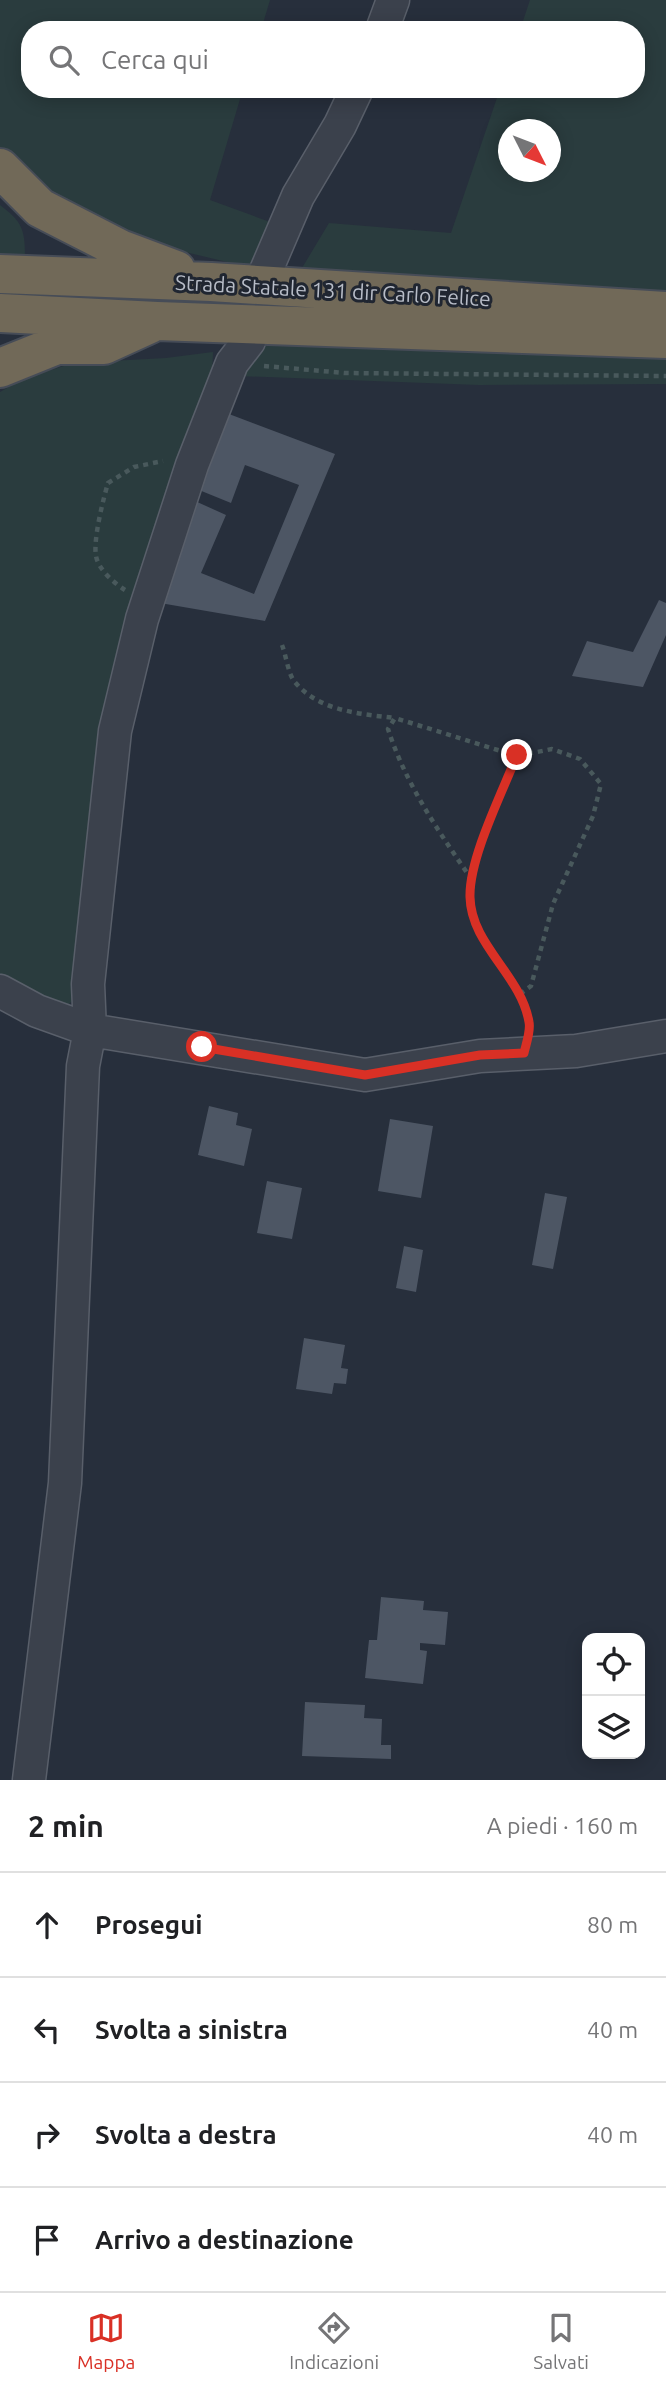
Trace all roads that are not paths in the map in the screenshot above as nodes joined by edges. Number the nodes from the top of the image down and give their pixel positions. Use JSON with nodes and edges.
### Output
{"nodes":[{"id":1,"x":393,"y":0,"type":"edge"},
{"id":2,"x":385,"y":21,"type":"edge"},
{"id":3,"x":353,"y":98,"type":"edge"},
{"id":4,"x":0,"y":168,"type":"edge"},
{"id":5,"x":265,"y":273,"type":"dead end"},
{"id":6,"x":0,"y":274,"type":"edge"},
{"id":7,"x":211,"y":282,"type":"junction"},
{"id":8,"x":666,"y":310,"type":"edge"},
{"id":9,"x":0,"y":313,"type":"edge"},
{"id":10,"x":157,"y":321,"type":"junction"},
{"id":11,"x":666,"y":339,"type":"edge"},
{"id":12,"x":240,"y":352,"type":"road end"},
{"id":13,"x":0,"y":368,"type":"edge"},
{"id":14,"x":0,"y":991,"type":"edge"},
{"id":15,"x":90,"y":1030,"type":"junction"},
{"id":16,"x":666,"y":1036,"type":"edge"},
{"id":17,"x":29,"y":1780,"type":"edge"}],
"edges":[{"from":1,"to":2,"type":"street"},
{"from":3,"to":5,"type":"street"},
{"from":4,"to":7,"type":"highway"},
{"from":6,"to":7,"type":"highway","name":"Strada Statale 131 dir Carlo Felice"},
{"from":7,"to":8,"type":"highway","name":"Strada Statale 131 dir Carlo Felice"},
{"from":9,"to":10,"type":"highway","name":"Strada Statale 131 dir Carlo Felice"},
{"from":10,"to":11,"type":"highway","name":"Strada Statale 131 dir Carlo Felice"},
{"from":10,"to":13,"type":"highway"},
{"from":12,"to":15,"type":"street"},
{"from":14,"to":15,"type":"street"},
{"from":15,"to":16,"type":"street"},
{"from":15,"to":17,"type":"street"}]}
